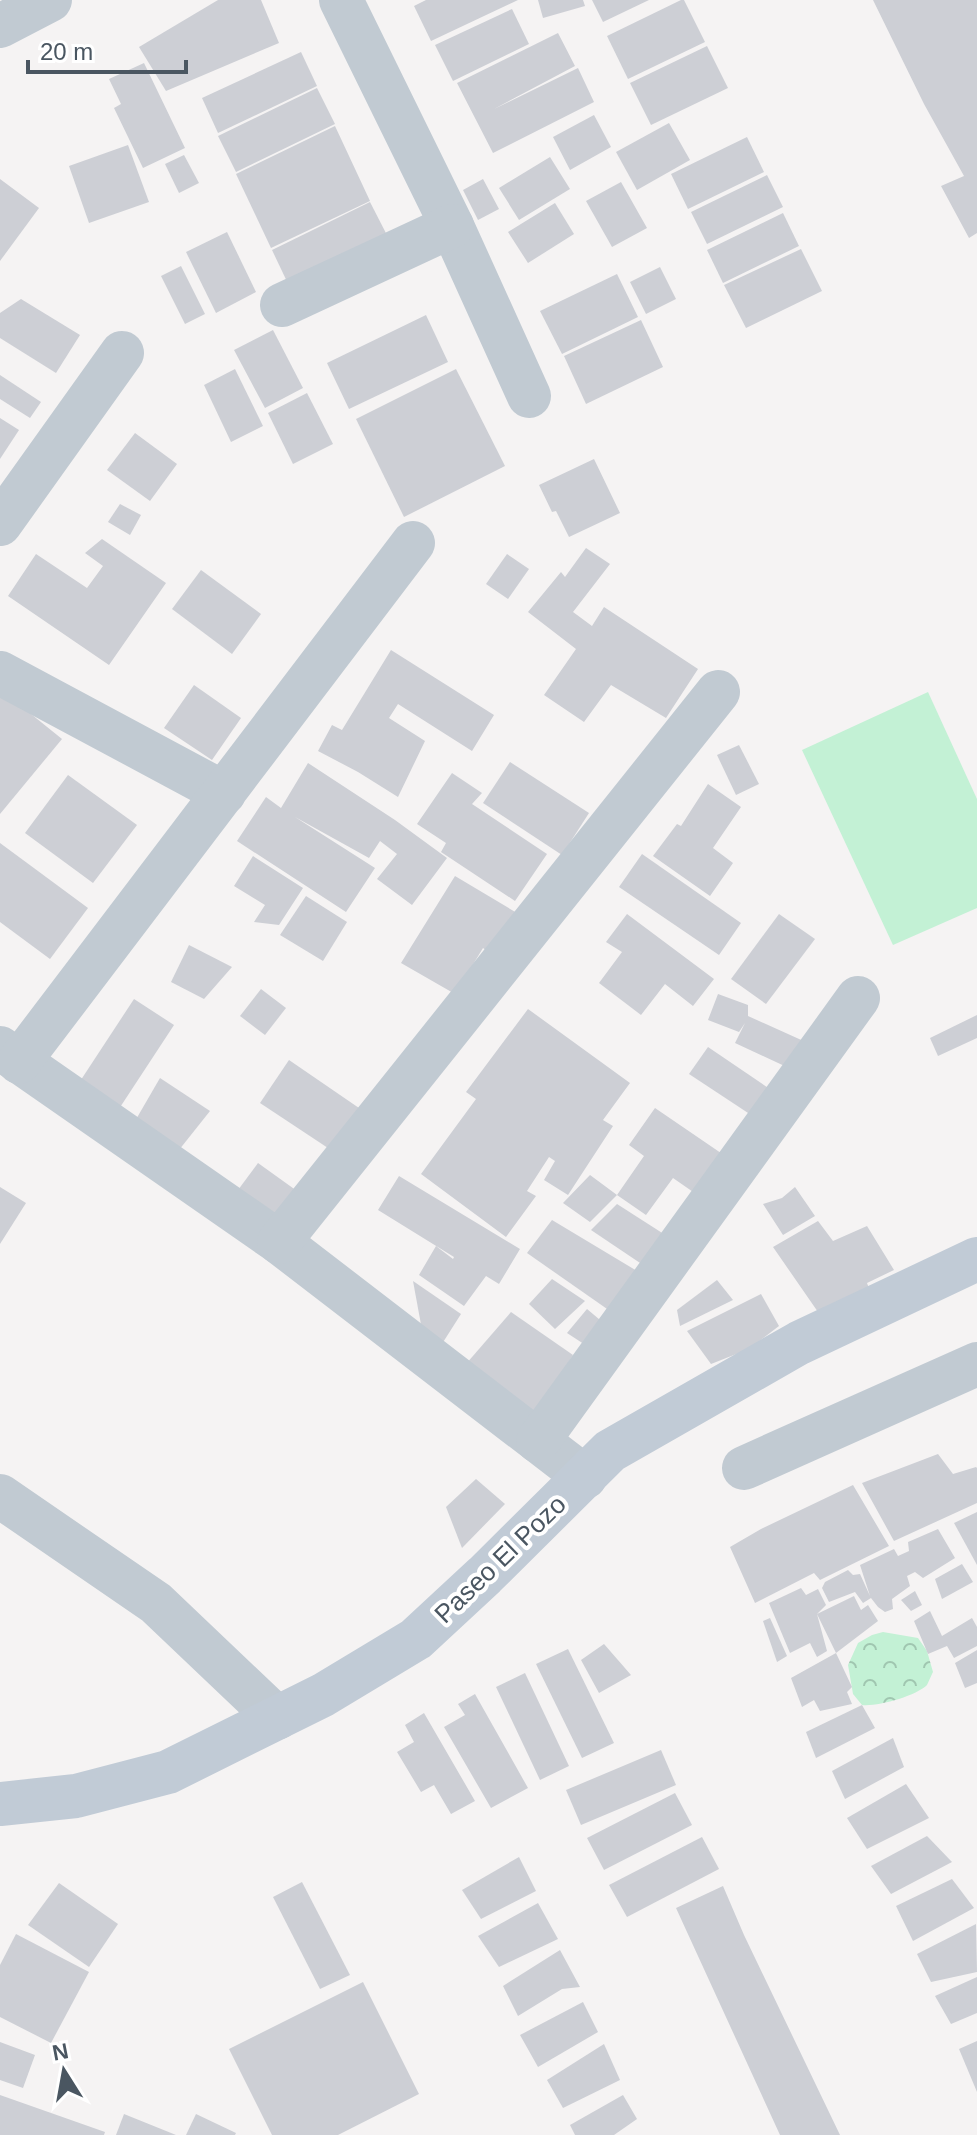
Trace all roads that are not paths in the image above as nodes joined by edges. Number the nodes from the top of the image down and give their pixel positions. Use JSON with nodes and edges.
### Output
{"nodes":[{"id":1,"x":50,"y":0,"type":"edge"},
{"id":2,"x":341,"y":0,"type":"edge"},
{"id":3,"x":0,"y":26,"type":"edge"},
{"id":4,"x":452,"y":226,"type":"junction"},
{"id":5,"x":282,"y":305,"type":"dead end"},
{"id":6,"x":122,"y":353,"type":"dead end"},
{"id":7,"x":529,"y":396,"type":"dead end"},
{"id":8,"x":0,"y":524,"type":"edge"},
{"id":9,"x":413,"y":543,"type":"dead end"},
{"id":10,"x":0,"y":673,"type":"edge"},
{"id":11,"x":718,"y":692,"type":"dead end"},
{"id":12,"x":224,"y":793,"type":"junction"},
{"id":13,"x":858,"y":998,"type":"dead end"},
{"id":14,"x":10,"y":1055,"type":"edge"},
{"id":15,"x":279,"y":1242,"type":"junction"},
{"id":16,"x":977,"y":1259,"type":"edge"},
{"id":17,"x":977,"y":1364,"type":"edge"},
{"id":18,"x":538,"y":1441,"type":"junction"},
{"id":19,"x":744,"y":1468,"type":"dead end"},
{"id":20,"x":585,"y":1477,"type":"junction"},
{"id":21,"x":0,"y":1496,"type":"edge"},
{"id":22,"x":277,"y":1718,"type":"junction"},
{"id":23,"x":0,"y":1804,"type":"edge"}],
"edges":[{"from":1,"to":3,"type":"street"},
{"from":2,"to":4,"type":"street"},
{"from":4,"to":5,"type":"street"},
{"from":4,"to":7,"type":"street"},
{"from":6,"to":8,"type":"street"},
{"from":9,"to":12,"type":"street"},
{"from":10,"to":12,"type":"street"},
{"from":11,"to":15,"type":"street"},
{"from":12,"to":14,"type":"street"},
{"from":13,"to":18,"type":"street"},
{"from":14,"to":15,"type":"street"},
{"from":15,"to":18,"type":"street"},
{"from":16,"to":20,"type":"street","name":"Paseo El Pozo"},
{"from":17,"to":19,"type":"street"},
{"from":18,"to":20,"type":"street"},
{"from":20,"to":22,"type":"street","name":"Paseo El Pozo"},
{"from":21,"to":22,"type":"street"},
{"from":22,"to":23,"type":"street","name":"Paseo El Pozo"}]}
